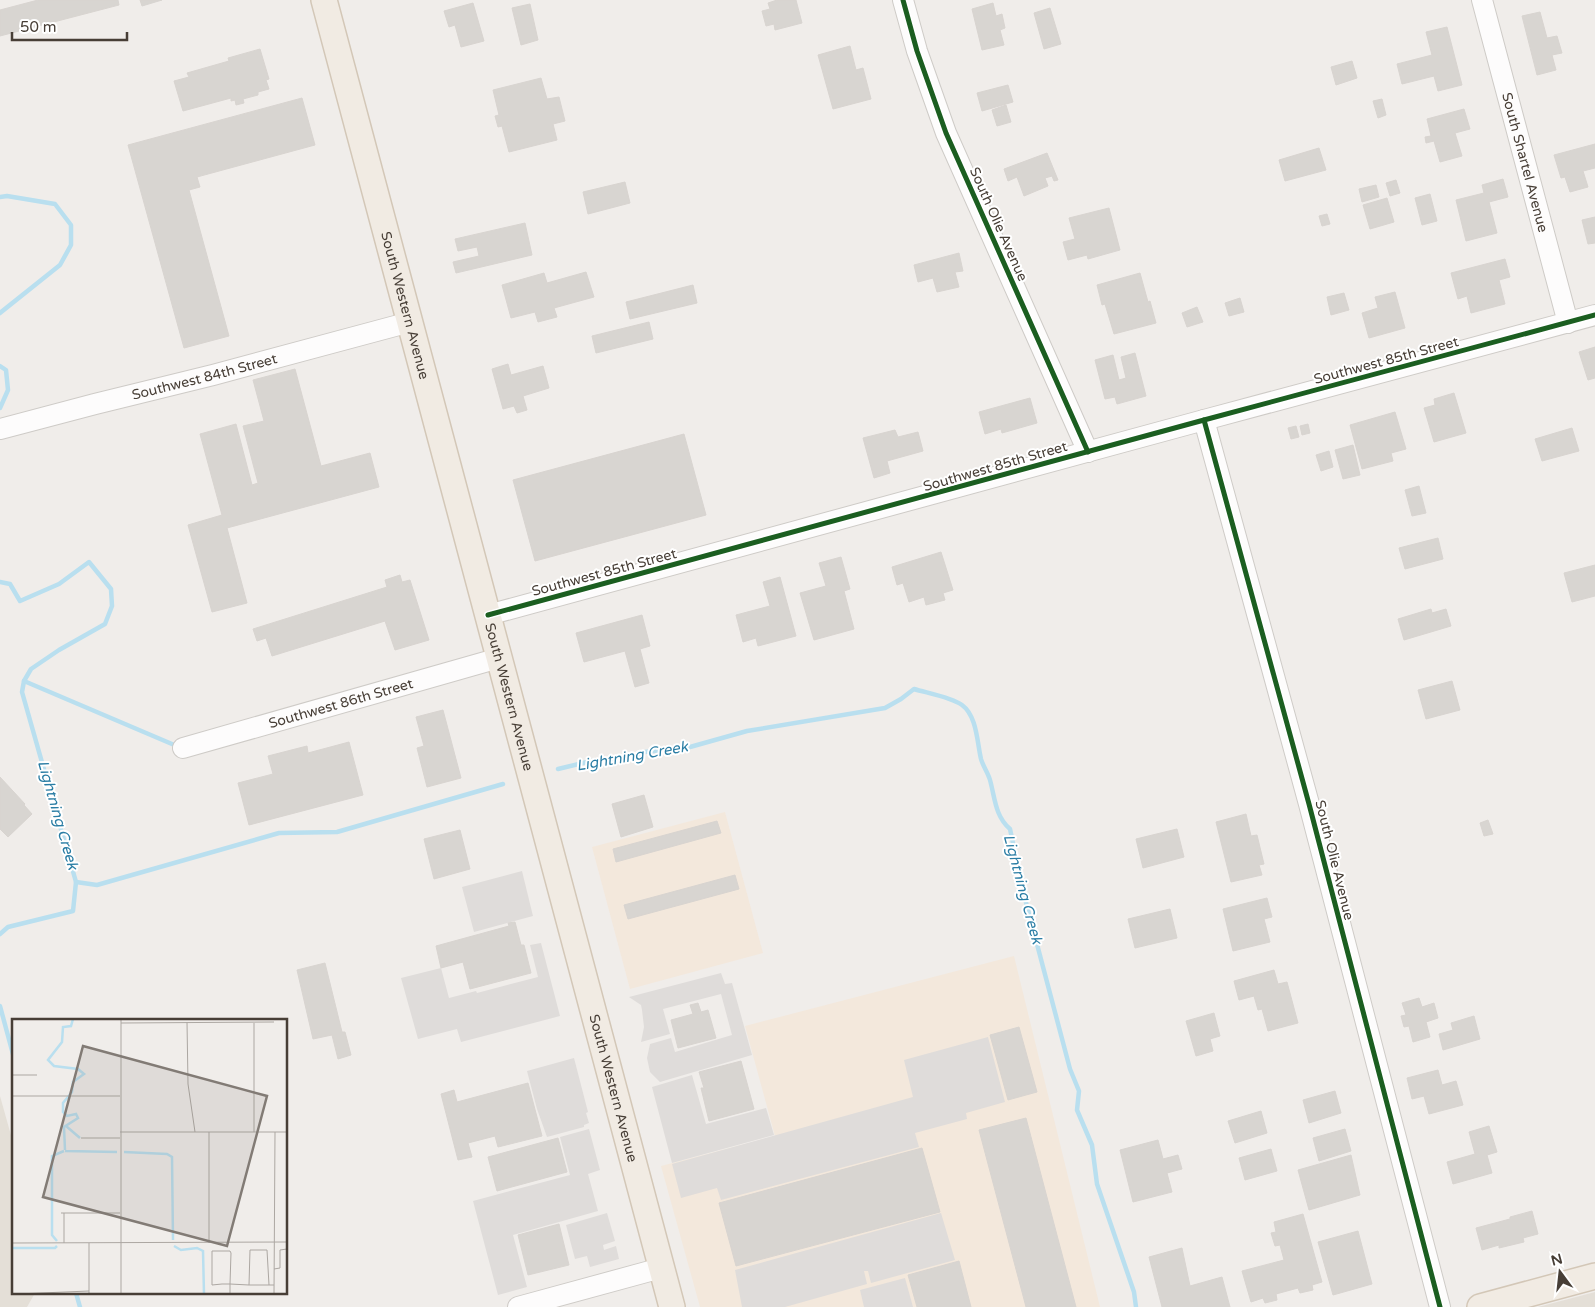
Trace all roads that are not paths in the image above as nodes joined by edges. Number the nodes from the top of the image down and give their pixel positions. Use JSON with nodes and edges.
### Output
{"nodes":[{"id":1,"x":324,"y":0,"type":"edge"},
{"id":2,"x":902,"y":0,"type":"edge"},
{"id":3,"x":1482,"y":0,"type":"edge"},
{"id":4,"x":1595,"y":315,"type":"edge"},
{"id":5,"x":410,"y":322,"type":"junction"},
{"id":6,"x":1568,"y":323,"type":"junction"},
{"id":7,"x":1204,"y":420,"type":"junction"},
{"id":8,"x":4,"y":428,"type":"edge"},
{"id":9,"x":1088,"y":452,"type":"junction"},
{"id":10,"x":488,"y":615,"type":"junction"},
{"id":11,"x":499,"y":658,"type":"junction"},
{"id":12,"x":183,"y":748,"type":"dead end"},
{"id":13,"x":661,"y":1268,"type":"junction"},
{"id":14,"x":1595,"y":1276,"type":"edge"},
{"id":15,"x":518,"y":1307,"type":"edge"},
{"id":16,"x":672,"y":1307,"type":"edge"},
{"id":17,"x":1440,"y":1307,"type":"edge"},
{"id":18,"x":1480,"y":1307,"type":"edge"}],
"edges":[{"from":1,"to":5,"type":"main road","name":"South Western Avenue"},
{"from":2,"to":9,"type":"street","name":"South Olie Avenue"},
{"from":3,"to":6,"type":"street","name":"South Shartel Avenue"},
{"from":4,"to":6,"type":"street","name":"Southwest 85th Street"},
{"from":5,"to":8,"type":"street","name":"Southwest 84th Street"},
{"from":5,"to":10,"type":"main road","name":"South Western Avenue"},
{"from":6,"to":7,"type":"street","name":"Southwest 85th Street"},
{"from":7,"to":9,"type":"street","name":"Southwest 85th Street"},
{"from":7,"to":17,"type":"street","name":"South Olie Avenue"},
{"from":9,"to":10,"type":"street","name":"Southwest 85th Street"},
{"from":10,"to":11,"type":"main road","name":"South Western Avenue"},
{"from":11,"to":12,"type":"street","name":"Southwest 86th Street"},
{"from":11,"to":13,"type":"main road","name":"South Western Avenue"},
{"from":13,"to":15,"type":"street"},
{"from":13,"to":16,"type":"main road","name":"South Western Avenue"},
{"from":14,"to":18,"type":"main road"}]}
